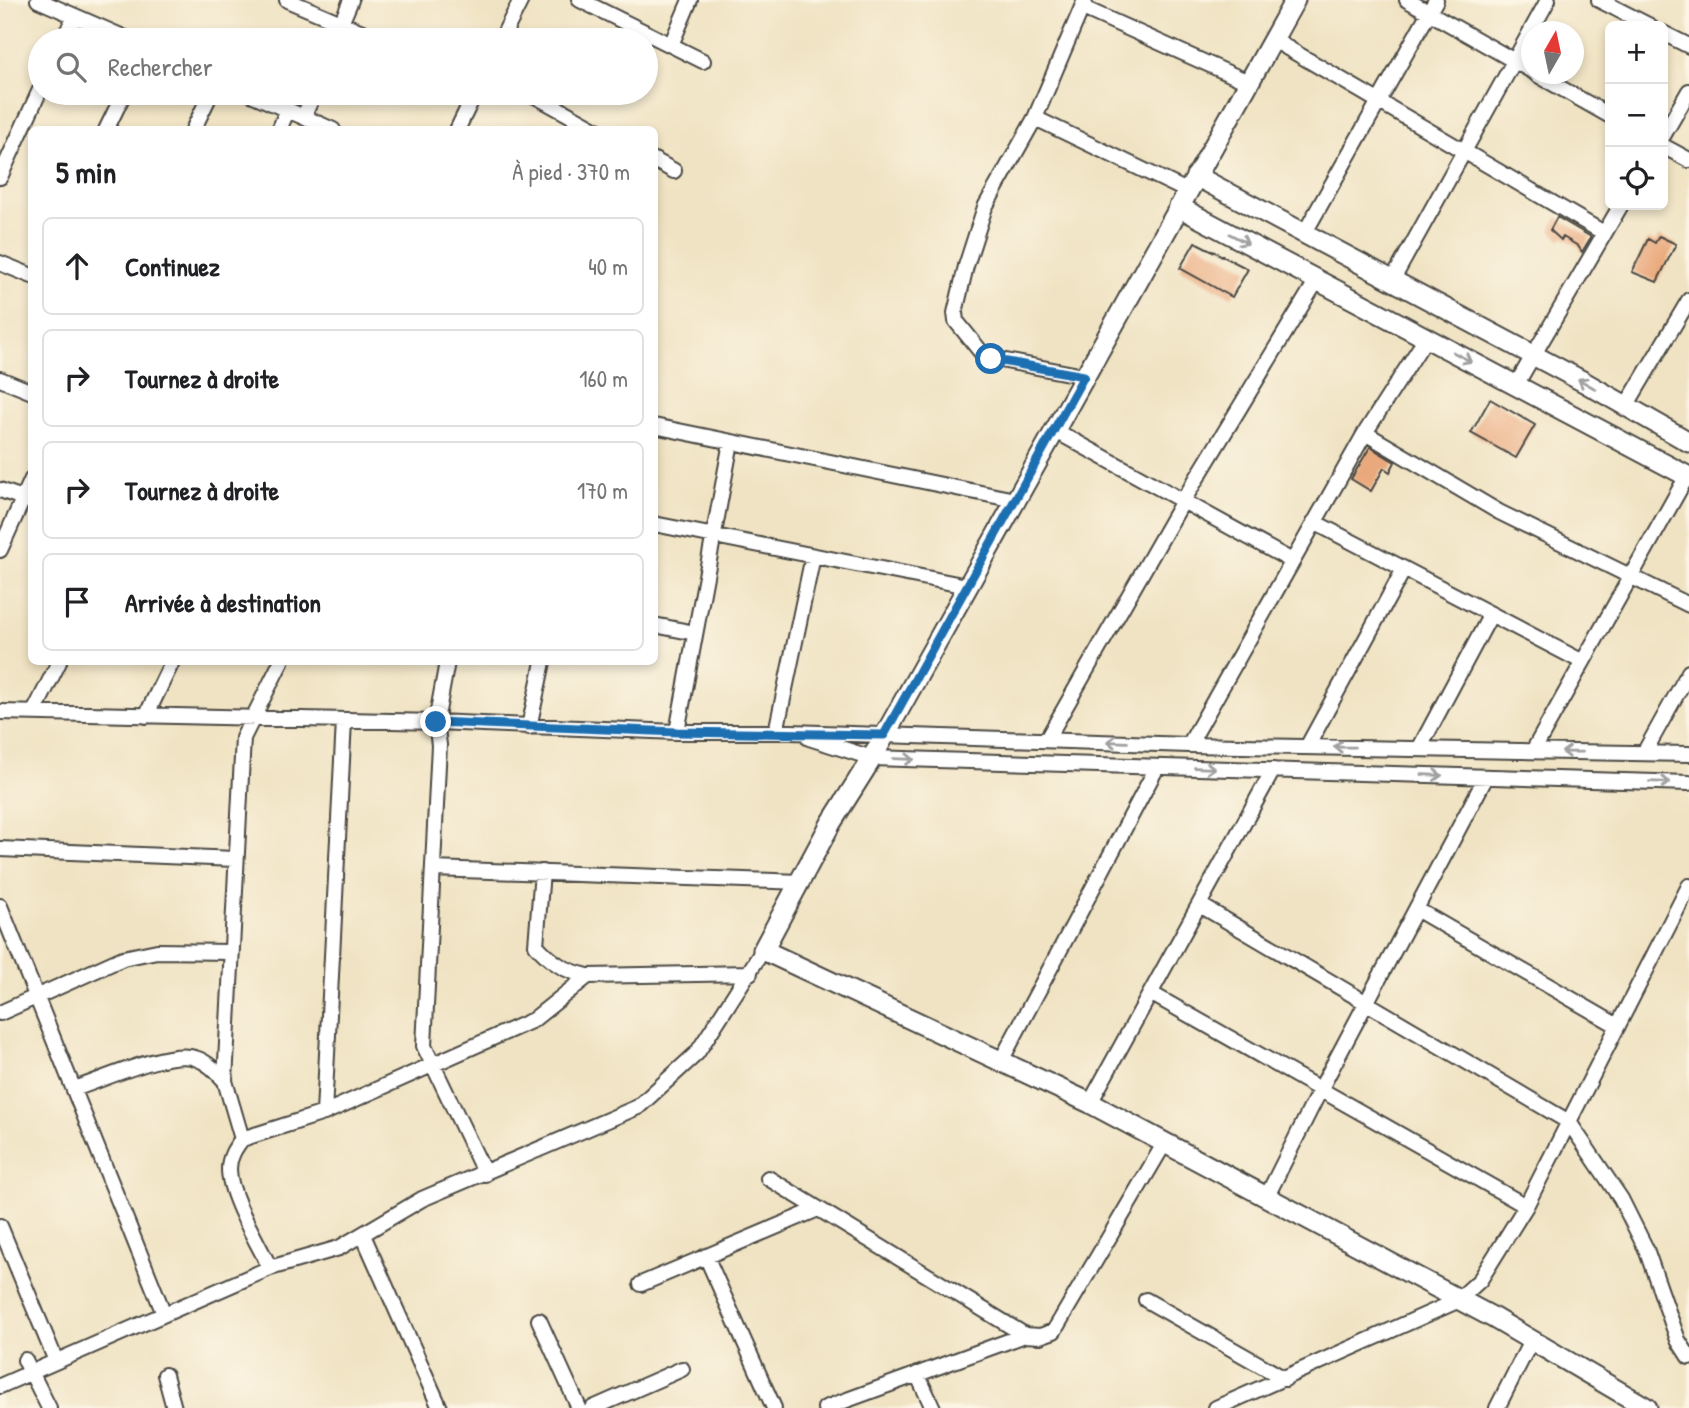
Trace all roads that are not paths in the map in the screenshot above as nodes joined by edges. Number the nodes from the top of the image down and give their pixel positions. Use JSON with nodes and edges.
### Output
{"nodes":[{"id":1,"x":38,"y":0,"type":"edge"},
{"id":2,"x":286,"y":0,"type":"edge"},
{"id":3,"x":351,"y":0,"type":"edge"},
{"id":4,"x":521,"y":0,"type":"edge"},
{"id":5,"x":690,"y":0,"type":"edge"},
{"id":6,"x":1294,"y":0,"type":"edge"},
{"id":7,"x":1407,"y":0,"type":"edge"},
{"id":8,"x":1548,"y":0,"type":"edge"},
{"id":9,"x":1599,"y":0,"type":"edge"},
{"id":10,"x":589,"y":2,"type":"edge"},
{"id":11,"x":1084,"y":4,"type":"edge"},
{"id":12,"x":1433,"y":6,"type":"edge"},
{"id":13,"x":75,"y":16,"type":"junction"},
{"id":14,"x":1640,"y":21,"type":"edge"},
{"id":15,"x":341,"y":23,"type":"junction"},
{"id":16,"x":70,"y":28,"type":"edge"},
{"id":17,"x":102,"y":28,"type":"edge"},
{"id":18,"x":339,"y":28,"type":"edge"},
{"id":19,"x":353,"y":28,"type":"edge"},
{"id":20,"x":507,"y":28,"type":"edge"},
{"id":21,"x":639,"y":28,"type":"edge"},
{"id":22,"x":1668,"y":36,"type":"edge"},
{"id":23,"x":658,"y":38,"type":"edge"},
{"id":24,"x":1272,"y":39,"type":"junction"},
{"id":25,"x":671,"y":45,"type":"junction"},
{"id":26,"x":1689,"y":46,"type":"edge"},
{"id":27,"x":704,"y":61,"type":"dead end"},
{"id":28,"x":1514,"y":61,"type":"junction"},
{"id":29,"x":1521,"y":65,"type":"edge"},
{"id":30,"x":1248,"y":82,"type":"junction"},
{"id":31,"x":1554,"y":84,"type":"edge"},
{"id":32,"x":1689,"y":91,"type":"edge"},
{"id":33,"x":1380,"y":100,"type":"junction"},
{"id":34,"x":33,"y":105,"type":"edge"},
{"id":35,"x":118,"y":105,"type":"edge"},
{"id":36,"x":205,"y":105,"type":"edge"},
{"id":37,"x":276,"y":105,"type":"edge"},
{"id":38,"x":309,"y":105,"type":"edge"},
{"id":39,"x":469,"y":105,"type":"edge"},
{"id":40,"x":552,"y":105,"type":"edge"},
{"id":41,"x":288,"y":110,"type":"junction"},
{"id":42,"x":1605,"y":113,"type":"edge"},
{"id":43,"x":304,"y":116,"type":"junction"},
{"id":44,"x":1034,"y":118,"type":"junction"},
{"id":45,"x":108,"y":126,"type":"edge"},
{"id":46,"x":195,"y":126,"type":"edge"},
{"id":47,"x":281,"y":126,"type":"edge"},
{"id":48,"x":325,"y":126,"type":"edge"},
{"id":49,"x":459,"y":126,"type":"edge"},
{"id":50,"x":590,"y":126,"type":"edge"},
{"id":51,"x":1668,"y":127,"type":"edge"},
{"id":52,"x":1665,"y":147,"type":"edge"},
{"id":53,"x":1465,"y":150,"type":"junction"},
{"id":54,"x":1689,"y":160,"type":"edge"},
{"id":55,"x":658,"y":162,"type":"edge"},
{"id":56,"x":674,"y":171,"type":"dead end"},
{"id":57,"x":0,"y":177,"type":"edge"},
{"id":58,"x":1187,"y":191,"type":"junction"},
{"id":59,"x":1618,"y":210,"type":"edge"},
{"id":60,"x":1604,"y":233,"type":"junction"},
{"id":61,"x":1304,"y":234,"type":"junction"},
{"id":62,"x":0,"y":263,"type":"edge"},
{"id":63,"x":1363,"y":266,"type":"junction"},
{"id":64,"x":28,"y":274,"type":"edge"},
{"id":65,"x":1317,"y":280,"type":"junction"},
{"id":66,"x":1392,"y":281,"type":"junction"},
{"id":67,"x":1345,"y":295,"type":"junction"},
{"id":68,"x":1689,"y":300,"type":"edge"},
{"id":69,"x":1430,"y":302,"type":"junction"},
{"id":70,"x":1685,"y":316,"type":"edge"},
{"id":71,"x":1420,"y":335,"type":"junction"},
{"id":72,"x":1534,"y":358,"type":"junction"},
{"id":73,"x":1084,"y":376,"type":"junction"},
{"id":74,"x":0,"y":379,"type":"edge"},
{"id":75,"x":1516,"y":386,"type":"junction"},
{"id":76,"x":28,"y":390,"type":"edge"},
{"id":77,"x":1625,"y":408,"type":"junction"},
{"id":78,"x":658,"y":427,"type":"edge"},
{"id":79,"x":1054,"y":430,"type":"junction"},
{"id":80,"x":1365,"y":433,"type":"junction"},
{"id":81,"x":1684,"y":440,"type":"edge"},
{"id":82,"x":731,"y":442,"type":"junction"},
{"id":83,"x":1658,"y":463,"type":"junction"},
{"id":84,"x":1688,"y":476,"type":"edge"},
{"id":85,"x":0,"y":490,"type":"edge"},
{"id":86,"x":27,"y":500,"type":"edge"},
{"id":87,"x":1014,"y":500,"type":"junction"},
{"id":88,"x":1183,"y":501,"type":"junction"},
{"id":89,"x":1314,"y":522,"type":"junction"},
{"id":90,"x":658,"y":525,"type":"edge"},
{"id":91,"x":713,"y":536,"type":"junction"},
{"id":92,"x":0,"y":550,"type":"edge"},
{"id":93,"x":813,"y":556,"type":"junction"},
{"id":94,"x":1292,"y":561,"type":"junction"},
{"id":95,"x":1404,"y":569,"type":"junction"},
{"id":96,"x":1630,"y":576,"type":"junction"},
{"id":97,"x":967,"y":586,"type":"junction"},
{"id":98,"x":1689,"y":605,"type":"edge"},
{"id":99,"x":1491,"y":614,"type":"junction"},
{"id":100,"x":658,"y":626,"type":"edge"},
{"id":101,"x":695,"y":633,"type":"junction"},
{"id":102,"x":1583,"y":662,"type":"junction"},
{"id":103,"x":58,"y":665,"type":"edge"},
{"id":104,"x":171,"y":665,"type":"edge"},
{"id":105,"x":280,"y":665,"type":"edge"},
{"id":106,"x":446,"y":665,"type":"edge"},
{"id":107,"x":541,"y":665,"type":"edge"},
{"id":108,"x":1689,"y":671,"type":"edge"},
{"id":109,"x":0,"y":712,"type":"edge"},
{"id":110,"x":34,"y":712,"type":"junction"},
{"id":111,"x":146,"y":716,"type":"junction"},
{"id":112,"x":254,"y":719,"type":"junction"},
{"id":113,"x":344,"y":721,"type":"junction"},
{"id":114,"x":436,"y":722,"type":"junction"},
{"id":115,"x":529,"y":727,"type":"junction"},
{"id":116,"x":677,"y":732,"type":"junction"},
{"id":117,"x":783,"y":732,"type":"junction"},
{"id":118,"x":884,"y":735,"type":"junction"},
{"id":119,"x":1047,"y":739,"type":"junction"},
{"id":120,"x":1189,"y":745,"type":"junction"},
{"id":121,"x":1307,"y":747,"type":"junction"},
{"id":122,"x":1419,"y":749,"type":"junction"},
{"id":123,"x":1533,"y":751,"type":"junction"},
{"id":124,"x":1644,"y":753,"type":"junction"},
{"id":125,"x":1689,"y":754,"type":"edge"},
{"id":126,"x":872,"y":758,"type":"junction"},
{"id":127,"x":1157,"y":767,"type":"junction"},
{"id":128,"x":1273,"y":770,"type":"junction"},
{"id":129,"x":1486,"y":777,"type":"junction"},
{"id":130,"x":1689,"y":783,"type":"edge"},
{"id":131,"x":0,"y":849,"type":"edge"},
{"id":132,"x":235,"y":859,"type":"junction"},
{"id":133,"x":433,"y":869,"type":"junction"},
{"id":134,"x":542,"y":872,"type":"junction"},
{"id":135,"x":801,"y":882,"type":"junction"},
{"id":136,"x":1689,"y":886,"type":"edge"},
{"id":137,"x":1200,"y":905,"type":"junction"},
{"id":138,"x":0,"y":906,"type":"edge"},
{"id":139,"x":1416,"y":909,"type":"junction"},
{"id":140,"x":763,"y":950,"type":"junction"},
{"id":141,"x":231,"y":952,"type":"junction"},
{"id":142,"x":750,"y":973,"type":"junction"},
{"id":143,"x":588,"y":976,"type":"junction"},
{"id":144,"x":1152,"y":994,"type":"junction"},
{"id":145,"x":36,"y":998,"type":"junction"},
{"id":146,"x":1367,"y":1002,"type":"junction"},
{"id":147,"x":0,"y":1013,"type":"edge"},
{"id":148,"x":1618,"y":1026,"type":"junction"},
{"id":149,"x":1001,"y":1061,"type":"junction"},
{"id":150,"x":431,"y":1065,"type":"junction"},
{"id":151,"x":225,"y":1081,"type":"junction"},
{"id":152,"x":74,"y":1089,"type":"junction"},
{"id":153,"x":1320,"y":1090,"type":"junction"},
{"id":154,"x":1090,"y":1103,"type":"junction"},
{"id":155,"x":324,"y":1113,"type":"junction"},
{"id":156,"x":1569,"y":1122,"type":"junction"},
{"id":157,"x":242,"y":1139,"type":"junction"},
{"id":158,"x":1164,"y":1144,"type":"junction"},
{"id":159,"x":485,"y":1174,"type":"junction"},
{"id":160,"x":768,"y":1178,"type":"dead end"},
{"id":161,"x":1266,"y":1198,"type":"junction"},
{"id":162,"x":1526,"y":1206,"type":"junction"},
{"id":163,"x":818,"y":1209,"type":"junction"},
{"id":164,"x":0,"y":1226,"type":"edge"},
{"id":165,"x":363,"y":1236,"type":"junction"},
{"id":166,"x":5,"y":1250,"type":"edge"},
{"id":167,"x":706,"y":1256,"type":"junction"},
{"id":168,"x":270,"y":1268,"type":"junction"},
{"id":169,"x":641,"y":1284,"type":"dead end"},
{"id":170,"x":1146,"y":1300,"type":"dead end"},
{"id":171,"x":1457,"y":1301,"type":"junction"},
{"id":172,"x":164,"y":1314,"type":"junction"},
{"id":173,"x":539,"y":1320,"type":"dead end"},
{"id":174,"x":1025,"y":1335,"type":"junction"},
{"id":175,"x":1531,"y":1341,"type":"junction"},
{"id":176,"x":1689,"y":1357,"type":"edge"},
{"id":177,"x":56,"y":1361,"type":"junction"},
{"id":178,"x":28,"y":1366,"type":"junction"},
{"id":179,"x":681,"y":1369,"type":"dead end"},
{"id":180,"x":917,"y":1374,"type":"junction"},
{"id":181,"x":165,"y":1375,"type":"dead end"},
{"id":182,"x":1285,"y":1379,"type":"junction"},
{"id":183,"x":0,"y":1386,"type":"edge"},
{"id":184,"x":49,"y":1408,"type":"edge"},
{"id":185,"x":174,"y":1408,"type":"edge"},
{"id":186,"x":440,"y":1408,"type":"edge"},
{"id":187,"x":579,"y":1408,"type":"edge"},
{"id":188,"x":593,"y":1408,"type":"edge"},
{"id":189,"x":774,"y":1408,"type":"edge"},
{"id":190,"x":825,"y":1408,"type":"edge"},
{"id":191,"x":933,"y":1408,"type":"edge"},
{"id":192,"x":1216,"y":1408,"type":"edge"},
{"id":193,"x":1497,"y":1408,"type":"edge"},
{"id":194,"x":1647,"y":1408,"type":"edge"}],
"edges":[{"from":1,"to":13,"type":"street"},
{"from":2,"to":15,"type":"street"},
{"from":3,"to":15,"type":"street"},
{"from":4,"to":20,"type":"street"},
{"from":5,"to":25,"type":"street"},
{"from":6,"to":24,"type":"street"},
{"from":7,"to":12,"type":"street"},
{"from":8,"to":28,"type":"street"},
{"from":9,"to":14,"type":"street"},
{"from":10,"to":21,"type":"street"},
{"from":11,"to":30,"type":"street"},
{"from":11,"to":44,"type":"street"},
{"from":12,"to":28,"type":"street"},
{"from":12,"to":33,"type":"street"},
{"from":13,"to":16,"type":"street"},
{"from":13,"to":17,"type":"street"},
{"from":15,"to":18,"type":"street"},
{"from":15,"to":19,"type":"street"},
{"from":22,"to":26,"type":"street"},
{"from":23,"to":25,"type":"street"},
{"from":24,"to":30,"type":"street"},
{"from":24,"to":33,"type":"street"},
{"from":25,"to":27,"type":"street"},
{"from":28,"to":29,"type":"street"},
{"from":28,"to":53,"type":"street"},
{"from":30,"to":58,"type":"street"},
{"from":31,"to":42,"type":"street"},
{"from":32,"to":51,"type":"street"},
{"from":33,"to":53,"type":"street"},
{"from":33,"to":61,"type":"street"},
{"from":34,"to":57,"type":"street"},
{"from":35,"to":45,"type":"street"},
{"from":36,"to":46,"type":"street"},
{"from":37,"to":41,"type":"street"},
{"from":38,"to":43,"type":"street"},
{"from":39,"to":49,"type":"street"},
{"from":40,"to":50,"type":"street"},
{"from":41,"to":43,"type":"street"},
{"from":41,"to":47,"type":"street"},
{"from":43,"to":48,"type":"street"},
{"from":44,"to":58,"type":"street"},
{"from":44,"to":73,"type":"street"},
{"from":52,"to":54,"type":"street"},
{"from":53,"to":60,"type":"street"},
{"from":53,"to":66,"type":"street"},
{"from":55,"to":56,"type":"street"},
{"from":58,"to":61,"type":"street"},
{"from":58,"to":65,"type":"street","one_way":true},
{"from":58,"to":73,"type":"street"},
{"from":59,"to":60,"type":"street"},
{"from":60,"to":72,"type":"street"},
{"from":61,"to":63,"type":"street"},
{"from":62,"to":64,"type":"street"},
{"from":63,"to":66,"type":"street"},
{"from":63,"to":67,"type":"street"},
{"from":65,"to":67,"type":"street"},
{"from":65,"to":88,"type":"street"},
{"from":66,"to":69,"type":"street"},
{"from":67,"to":71,"type":"street"},
{"from":68,"to":70,"type":"street"},
{"from":69,"to":71,"type":"street"},
{"from":69,"to":72,"type":"street"},
{"from":70,"to":77,"type":"street"},
{"from":71,"to":75,"type":"street","one_way":true},
{"from":71,"to":80,"type":"street"},
{"from":72,"to":75,"type":"street"},
{"from":77,"to":72,"type":"street","one_way":true},
{"from":73,"to":79,"type":"street"},
{"from":74,"to":76,"type":"street"},
{"from":75,"to":83,"type":"street"},
{"from":77,"to":81,"type":"street"},
{"from":78,"to":82,"type":"street"},
{"from":79,"to":87,"type":"street"},
{"from":79,"to":88,"type":"street"},
{"from":80,"to":89,"type":"street"},
{"from":80,"to":96,"type":"street"},
{"from":81,"to":83,"type":"street"},
{"from":82,"to":87,"type":"street"},
{"from":82,"to":91,"type":"street"},
{"from":83,"to":84,"type":"street"},
{"from":84,"to":96,"type":"street"},
{"from":85,"to":86,"type":"street"},
{"from":86,"to":92,"type":"street"},
{"from":87,"to":97,"type":"street"},
{"from":88,"to":94,"type":"street"},
{"from":88,"to":119,"type":"street"},
{"from":89,"to":94,"type":"street"},
{"from":89,"to":95,"type":"street"},
{"from":90,"to":91,"type":"street"},
{"from":91,"to":93,"type":"street"},
{"from":91,"to":101,"type":"street"},
{"from":93,"to":97,"type":"street"},
{"from":93,"to":117,"type":"street"},
{"from":94,"to":120,"type":"street"},
{"from":95,"to":99,"type":"street"},
{"from":95,"to":121,"type":"street"},
{"from":96,"to":98,"type":"street"},
{"from":96,"to":102,"type":"street"},
{"from":97,"to":118,"type":"street"},
{"from":99,"to":102,"type":"street"},
{"from":99,"to":122,"type":"street"},
{"from":100,"to":101,"type":"street"},
{"from":101,"to":116,"type":"street"},
{"from":102,"to":123,"type":"street"},
{"from":103,"to":110,"type":"street"},
{"from":104,"to":111,"type":"street"},
{"from":105,"to":112,"type":"street"},
{"from":106,"to":114,"type":"street"},
{"from":107,"to":115,"type":"street"},
{"from":108,"to":124,"type":"street"},
{"from":109,"to":110,"type":"street"},
{"from":110,"to":111,"type":"street"},
{"from":111,"to":112,"type":"street"},
{"from":112,"to":113,"type":"street"},
{"from":112,"to":132,"type":"street"},
{"from":113,"to":114,"type":"street"},
{"from":113,"to":155,"type":"street"},
{"from":114,"to":115,"type":"street"},
{"from":114,"to":133,"type":"street"},
{"from":115,"to":116,"type":"street"},
{"from":116,"to":117,"type":"street"},
{"from":117,"to":118,"type":"street"},
{"from":117,"to":126,"type":"street"},
{"from":118,"to":119,"type":"street"},
{"from":118,"to":126,"type":"street"},
{"from":120,"to":119,"type":"street","one_way":true},
{"from":120,"to":121,"type":"street"},
{"from":122,"to":121,"type":"street","one_way":true},
{"from":122,"to":123,"type":"street"},
{"from":124,"to":123,"type":"street","one_way":true},
{"from":124,"to":125,"type":"street"},
{"from":126,"to":127,"type":"street","one_way":true},
{"from":126,"to":135,"type":"street"},
{"from":127,"to":128,"type":"street","one_way":true},
{"from":127,"to":149,"type":"street"},
{"from":128,"to":129,"type":"street","one_way":true},
{"from":128,"to":137,"type":"street"},
{"from":129,"to":130,"type":"street","one_way":true},
{"from":129,"to":139,"type":"street"},
{"from":131,"to":132,"type":"street"},
{"from":132,"to":141,"type":"street"},
{"from":133,"to":134,"type":"street"},
{"from":133,"to":150,"type":"street"},
{"from":134,"to":135,"type":"street"},
{"from":134,"to":143,"type":"street"},
{"from":135,"to":140,"type":"street"},
{"from":136,"to":148,"type":"street"},
{"from":137,"to":144,"type":"street"},
{"from":137,"to":146,"type":"street"},
{"from":138,"to":145,"type":"street"},
{"from":139,"to":146,"type":"street"},
{"from":139,"to":148,"type":"street"},
{"from":140,"to":142,"type":"street"},
{"from":140,"to":149,"type":"street"},
{"from":141,"to":145,"type":"street"},
{"from":141,"to":151,"type":"street"},
{"from":142,"to":143,"type":"street"},
{"from":142,"to":159,"type":"street"},
{"from":143,"to":150,"type":"street"},
{"from":144,"to":153,"type":"street"},
{"from":144,"to":154,"type":"street"},
{"from":145,"to":147,"type":"street"},
{"from":145,"to":152,"type":"street"},
{"from":146,"to":153,"type":"street"},
{"from":146,"to":156,"type":"street"},
{"from":148,"to":156,"type":"street"},
{"from":149,"to":154,"type":"street"},
{"from":150,"to":155,"type":"street"},
{"from":150,"to":159,"type":"street"},
{"from":151,"to":152,"type":"street"},
{"from":151,"to":157,"type":"street"},
{"from":152,"to":172,"type":"street"},
{"from":153,"to":161,"type":"street"},
{"from":153,"to":162,"type":"street"},
{"from":154,"to":158,"type":"street"},
{"from":155,"to":157,"type":"street"},
{"from":156,"to":162,"type":"street"},
{"from":156,"to":176,"type":"street"},
{"from":157,"to":168,"type":"street"},
{"from":158,"to":161,"type":"street"},
{"from":158,"to":174,"type":"street"},
{"from":159,"to":165,"type":"street"},
{"from":160,"to":163,"type":"street"},
{"from":161,"to":171,"type":"street"},
{"from":162,"to":171,"type":"street"},
{"from":163,"to":167,"type":"street"},
{"from":163,"to":174,"type":"street"},
{"from":164,"to":166,"type":"street"},
{"from":165,"to":168,"type":"street"},
{"from":165,"to":186,"type":"street"},
{"from":166,"to":177,"type":"street"},
{"from":167,"to":169,"type":"street"},
{"from":167,"to":189,"type":"street"},
{"from":168,"to":172,"type":"street"},
{"from":170,"to":182,"type":"street"},
{"from":171,"to":175,"type":"street"},
{"from":171,"to":182,"type":"street"},
{"from":172,"to":177,"type":"street"},
{"from":173,"to":187,"type":"street"},
{"from":174,"to":180,"type":"street"},
{"from":175,"to":193,"type":"street"},
{"from":175,"to":194,"type":"street"},
{"from":177,"to":178,"type":"street"},
{"from":178,"to":183,"type":"street"},
{"from":178,"to":184,"type":"street"},
{"from":179,"to":188,"type":"street"},
{"from":180,"to":190,"type":"street"},
{"from":180,"to":191,"type":"street"},
{"from":181,"to":185,"type":"street"},
{"from":182,"to":192,"type":"street"}]}
